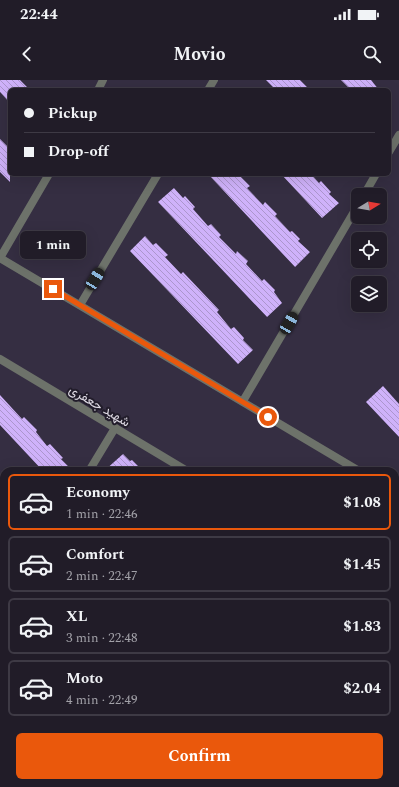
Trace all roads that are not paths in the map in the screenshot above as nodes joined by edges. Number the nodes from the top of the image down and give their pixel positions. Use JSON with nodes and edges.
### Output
{"nodes":[{"id":1,"x":399,"y":135,"type":"edge"},
{"id":2,"x":391,"y":149,"type":"edge"},
{"id":3,"x":48,"y":176,"type":"edge"},
{"id":4,"x":157,"y":176,"type":"edge"},
{"id":5,"x":375,"y":176,"type":"edge"},
{"id":6,"x":368,"y":188,"type":"edge"},
{"id":7,"x":351,"y":217,"type":"edge"},
{"id":8,"x":0,"y":258,"type":"edge"},
{"id":9,"x":80,"y":305,"type":"junction"},
{"id":10,"x":0,"y":359,"type":"edge"},
{"id":11,"x":242,"y":402,"type":"junction"},
{"id":12,"x":115,"y":428,"type":"junction"},
{"id":13,"x":91,"y":467,"type":"edge"},
{"id":14,"x":180,"y":467,"type":"edge"},
{"id":15,"x":352,"y":467,"type":"edge"}],
"edges":[{"from":1,"to":2,"type":"street"},
{"from":3,"to":8,"type":"street"},
{"from":4,"to":9,"type":"street"},
{"from":5,"to":6,"type":"street"},
{"from":7,"to":11,"type":"street"},
{"from":8,"to":9,"type":"street"},
{"from":9,"to":11,"type":"street"},
{"from":10,"to":12,"type":"street","name":"شهید جعفری"},
{"from":11,"to":15,"type":"street"},
{"from":12,"to":13,"type":"street"},
{"from":12,"to":14,"type":"street","name":"شهید جعفری"}]}
